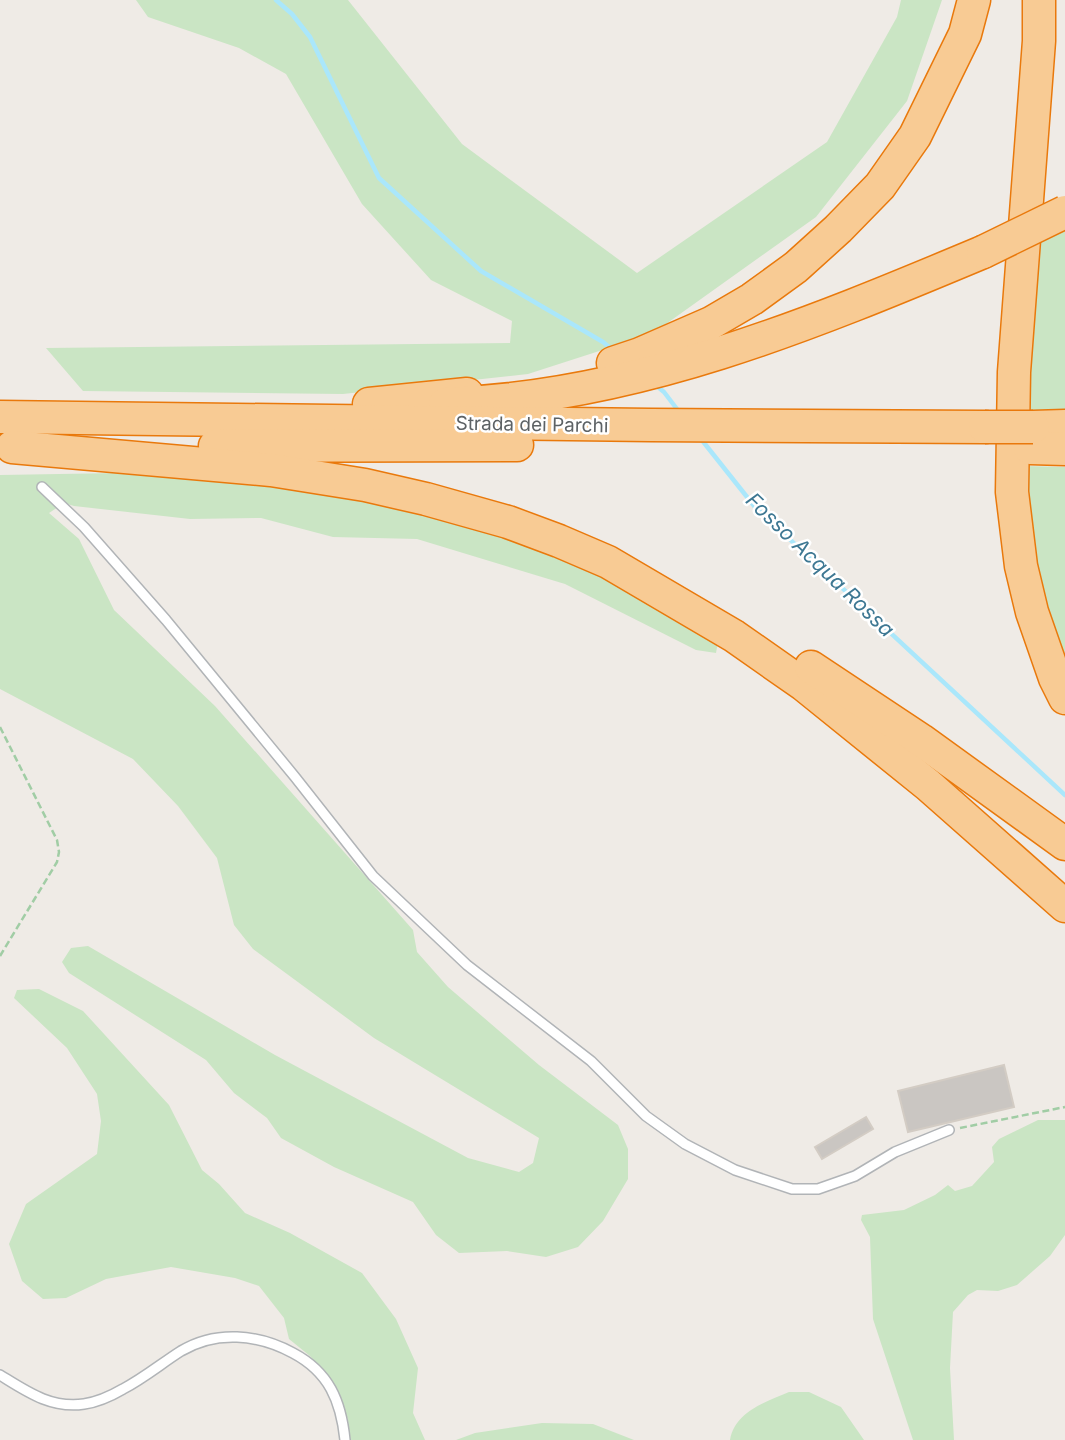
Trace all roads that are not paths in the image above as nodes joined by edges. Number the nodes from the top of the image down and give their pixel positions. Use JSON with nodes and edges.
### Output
{"nodes":[{"id":1,"x":974,"y":0,"type":"edge"},
{"id":2,"x":1039,"y":0,"type":"edge"},
{"id":3,"x":1065,"y":212,"type":"edge"},
{"id":4,"x":613,"y":373,"type":"junction"},
{"id":5,"x":0,"y":417,"type":"edge"},
{"id":6,"x":62,"y":418,"type":"junction"},
{"id":7,"x":1065,"y":426,"type":"edge"},
{"id":8,"x":652,"y":435,"type":"junction"},
{"id":9,"x":1031,"y":438,"type":"junction"},
{"id":10,"x":6,"y":447,"type":"edge"},
{"id":11,"x":1065,"y":449,"type":"edge"},
{"id":12,"x":42,"y":487,"type":"dead end"},
{"id":13,"x":608,"y":562,"type":"junction"},
{"id":14,"x":1065,"y":698,"type":"edge"},
{"id":15,"x":1065,"y":844,"type":"edge"},
{"id":16,"x":1065,"y":906,"type":"edge"},
{"id":17,"x":949,"y":1130,"type":"road end"},
{"id":18,"x":0,"y":1375,"type":"edge"},
{"id":19,"x":345,"y":1440,"type":"edge"}],
"edges":[{"from":1,"to":4,"type":"highway"},
{"from":2,"to":14,"type":"highway"},
{"from":3,"to":4,"type":"highway","bridge":true},
{"from":4,"to":6,"type":"highway"},
{"from":5,"to":6,"type":"highway","name":"Strada dei Parchi"},
{"from":6,"to":8,"type":"highway","name":"Strada dei Parchi"},
{"from":7,"to":9,"type":"highway","name":"Strada dei Parchi"},
{"from":8,"to":9,"type":"highway","name":"Strada dei Parchi","bridge":true},
{"from":8,"to":10,"type":"highway","name":"Strada dei Parchi"},
{"from":9,"to":11,"type":"highway","name":"Strada dei Parchi"},
{"from":10,"to":13,"type":"highway"},
{"from":12,"to":17,"type":"lane"},
{"from":13,"to":15,"type":"highway"},
{"from":13,"to":16,"type":"highway"},
{"from":18,"to":19,"type":"lane"}]}
